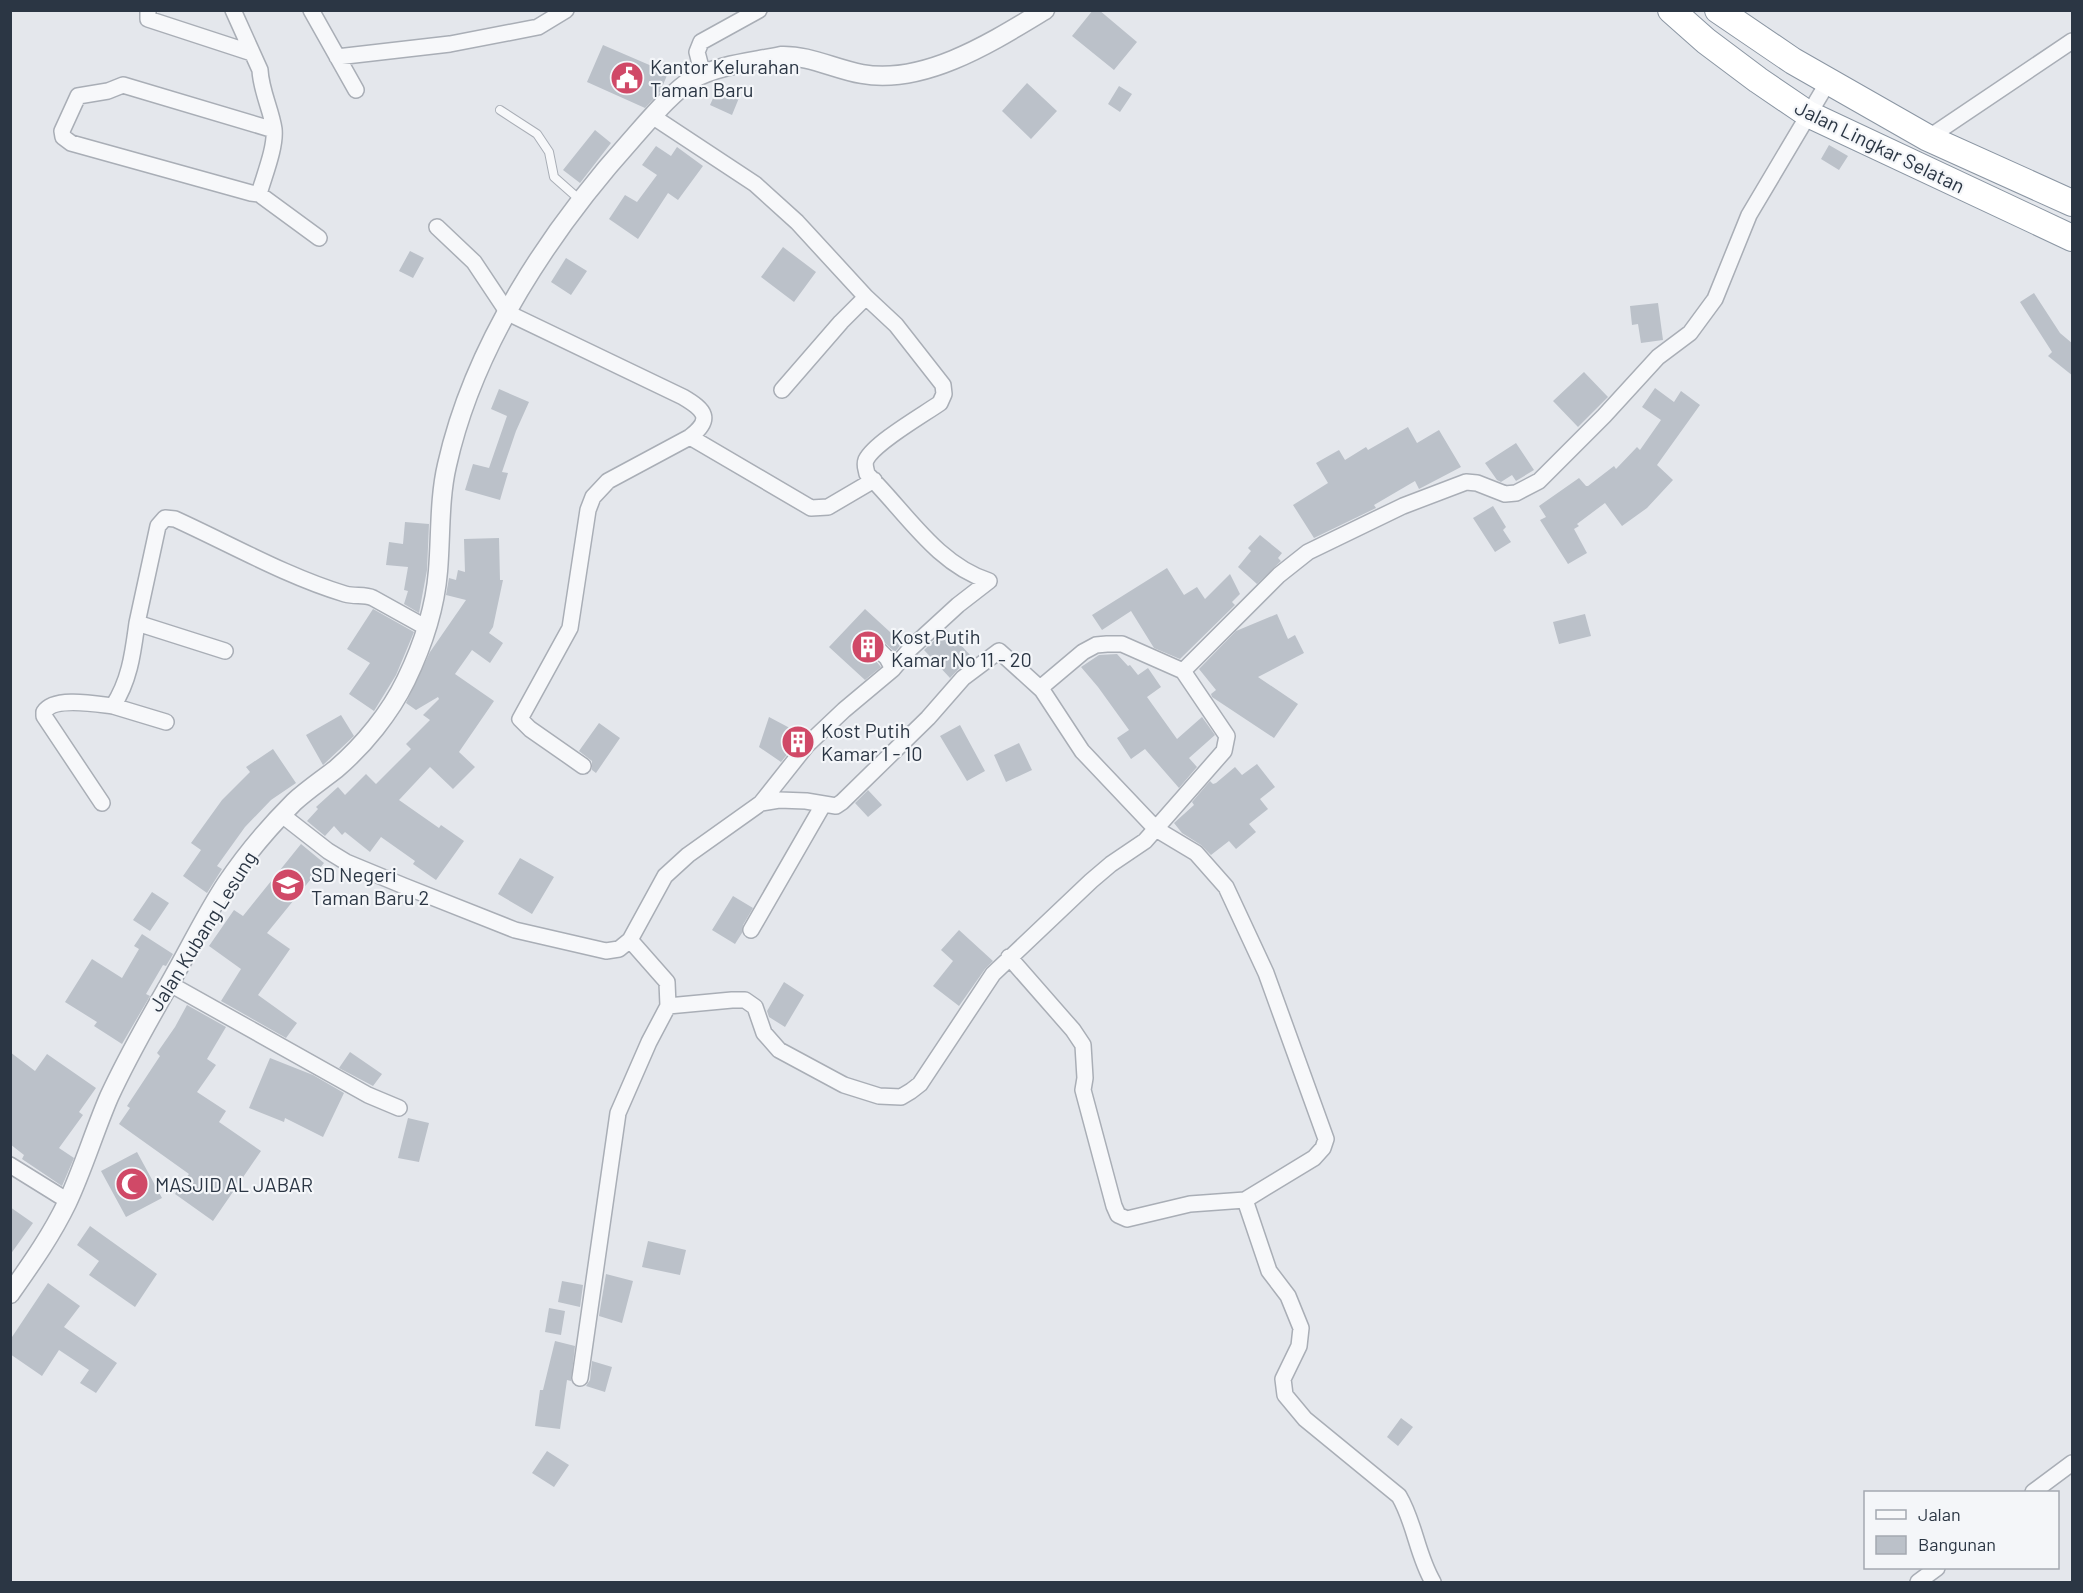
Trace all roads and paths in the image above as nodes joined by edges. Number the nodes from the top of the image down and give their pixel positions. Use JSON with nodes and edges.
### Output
{"nodes":[{"id":1,"x":148,"y":10,"type":"edge"},
{"id":2,"x":233,"y":10,"type":"edge"},
{"id":3,"x":311,"y":10,"type":"edge"},
{"id":4,"x":566,"y":10,"type":"edge"},
{"id":5,"x":759,"y":10,"type":"edge"},
{"id":6,"x":1045,"y":10,"type":"edge"},
{"id":7,"x":1671,"y":10,"type":"edge"},
{"id":8,"x":1718,"y":10,"type":"edge"},
{"id":9,"x":2073,"y":41,"type":"edge"},
{"id":10,"x":252,"y":53,"type":"junction"},
{"id":11,"x":337,"y":57,"type":"junction"},
{"id":12,"x":703,"y":75,"type":"junction"},
{"id":13,"x":1828,"y":82,"type":"junction"},
{"id":14,"x":356,"y":90,"type":"dead end"},
{"id":15,"x":500,"y":110,"type":"dead end"},
{"id":16,"x":1808,"y":114,"type":"junction"},
{"id":17,"x":652,"y":116,"type":"junction"},
{"id":18,"x":274,"y":130,"type":"junction"},
{"id":19,"x":1928,"y":138,"type":"junction"},
{"id":20,"x":259,"y":194,"type":"junction"},
{"id":21,"x":581,"y":201,"type":"junction"},
{"id":22,"x":2073,"y":203,"type":"edge"},
{"id":23,"x":437,"y":227,"type":"dead end"},
{"id":24,"x":319,"y":238,"type":"dead end"},
{"id":25,"x":2073,"y":238,"type":"edge"},
{"id":26,"x":866,"y":297,"type":"junction"},
{"id":27,"x":508,"y":313,"type":"junction"},
{"id":28,"x":782,"y":390,"type":"dead end"},
{"id":29,"x":690,"y":437,"type":"junction"},
{"id":30,"x":874,"y":480,"type":"junction"},
{"id":31,"x":138,"y":623,"type":"junction"},
{"id":32,"x":427,"y":628,"type":"junction"},
{"id":33,"x":872,"y":643,"type":"dead end"},
{"id":34,"x":225,"y":651,"type":"dead end"},
{"id":35,"x":893,"y":669,"type":"junction"},
{"id":36,"x":1183,"y":671,"type":"junction"},
{"id":37,"x":1042,"y":690,"type":"junction"},
{"id":38,"x":113,"y":706,"type":"junction"},
{"id":39,"x":166,"y":722,"type":"dead end"},
{"id":40,"x":583,"y":766,"type":"dead end"},
{"id":41,"x":102,"y":803,"type":"dead end"},
{"id":42,"x":761,"y":803,"type":"junction"},
{"id":43,"x":823,"y":805,"type":"junction"},
{"id":44,"x":282,"y":815,"type":"junction"},
{"id":45,"x":1156,"y":829,"type":"junction"},
{"id":46,"x":751,"y":930,"type":"dead end"},
{"id":47,"x":630,"y":940,"type":"junction"},
{"id":48,"x":1009,"y":957,"type":"junction"},
{"id":49,"x":170,"y":984,"type":"junction"},
{"id":50,"x":668,"y":1006,"type":"junction"},
{"id":51,"x":399,"y":1108,"type":"dead end"},
{"id":52,"x":10,"y":1165,"type":"edge"},
{"id":53,"x":1245,"y":1200,"type":"junction"},
{"id":54,"x":68,"y":1201,"type":"junction"},
{"id":55,"x":10,"y":1294,"type":"edge"},
{"id":56,"x":580,"y":1378,"type":"dead end"},
{"id":57,"x":2073,"y":1463,"type":"edge"},
{"id":58,"x":2034,"y":1491,"type":"edge"},
{"id":59,"x":1936,"y":1569,"type":"edge"},
{"id":60,"x":1432,"y":1582,"type":"edge"},
{"id":61,"x":1918,"y":1582,"type":"edge"}],
"edges":[{"from":1,"to":10,"type":"street"},
{"from":2,"to":10,"type":"street"},
{"from":3,"to":11,"type":"street"},
{"from":4,"to":11,"type":"street"},
{"from":5,"to":12,"type":"street"},
{"from":6,"to":12,"type":"street","name":"Jalan Kubang Lesung"},
{"from":7,"to":16,"type":"highway","name":"Jalan Lingkar Selatan"},
{"from":8,"to":13,"type":"highway","name":"Jalan Lingkar Selatan"},
{"from":9,"to":19,"type":"street"},
{"from":10,"to":18,"type":"street"},
{"from":11,"to":14,"type":"street"},
{"from":12,"to":17,"type":"street","name":"Jalan Kubang Lesung"},
{"from":13,"to":16,"type":"street"},
{"from":13,"to":19,"type":"highway","name":"Jalan Lingkar Selatan"},
{"from":15,"to":21,"type":"lane"},
{"from":16,"to":25,"type":"highway","name":"Jalan Lingkar Selatan"},
{"from":16,"to":36,"type":"street"},
{"from":17,"to":21,"type":"street","name":"Jalan Kubang Lesung"},
{"from":17,"to":26,"type":"street"},
{"from":18,"to":20,"type":"street"},
{"from":18,"to":20,"type":"street"},
{"from":19,"to":22,"type":"highway","name":"Jalan Lingkar Selatan"},
{"from":20,"to":24,"type":"street"},
{"from":21,"to":27,"type":"street","name":"Jalan Kubang Lesung"},
{"from":23,"to":27,"type":"street"},
{"from":26,"to":28,"type":"street"},
{"from":26,"to":30,"type":"street"},
{"from":27,"to":29,"type":"street"},
{"from":27,"to":32,"type":"street","name":"Jalan Kubang Lesung"},
{"from":29,"to":30,"type":"street"},
{"from":29,"to":40,"type":"street"},
{"from":30,"to":35,"type":"street"},
{"from":31,"to":32,"type":"street"},
{"from":31,"to":34,"type":"street"},
{"from":31,"to":38,"type":"street"},
{"from":32,"to":44,"type":"street","name":"Jalan Kubang Lesung"},
{"from":33,"to":35,"type":"street"},
{"from":35,"to":42,"type":"street"},
{"from":36,"to":37,"type":"street"},
{"from":36,"to":45,"type":"street"},
{"from":37,"to":43,"type":"street"},
{"from":37,"to":45,"type":"street"},
{"from":38,"to":39,"type":"street"},
{"from":38,"to":41,"type":"street"},
{"from":42,"to":43,"type":"street"},
{"from":42,"to":47,"type":"street"},
{"from":43,"to":46,"type":"street"},
{"from":44,"to":47,"type":"street"},
{"from":44,"to":49,"type":"street","name":"Jalan Kubang Lesung"},
{"from":45,"to":48,"type":"street"},
{"from":45,"to":53,"type":"street"},
{"from":47,"to":50,"type":"street"},
{"from":48,"to":50,"type":"street"},
{"from":48,"to":53,"type":"street"},
{"from":49,"to":51,"type":"street"},
{"from":49,"to":54,"type":"street","name":"Jalan Kubang Lesung"},
{"from":50,"to":56,"type":"street"},
{"from":52,"to":54,"type":"street"},
{"from":53,"to":60,"type":"street"},
{"from":54,"to":55,"type":"street","name":"Jalan Kubang Lesung"},
{"from":57,"to":58,"type":"street"},
{"from":59,"to":61,"type":"street"}]}
